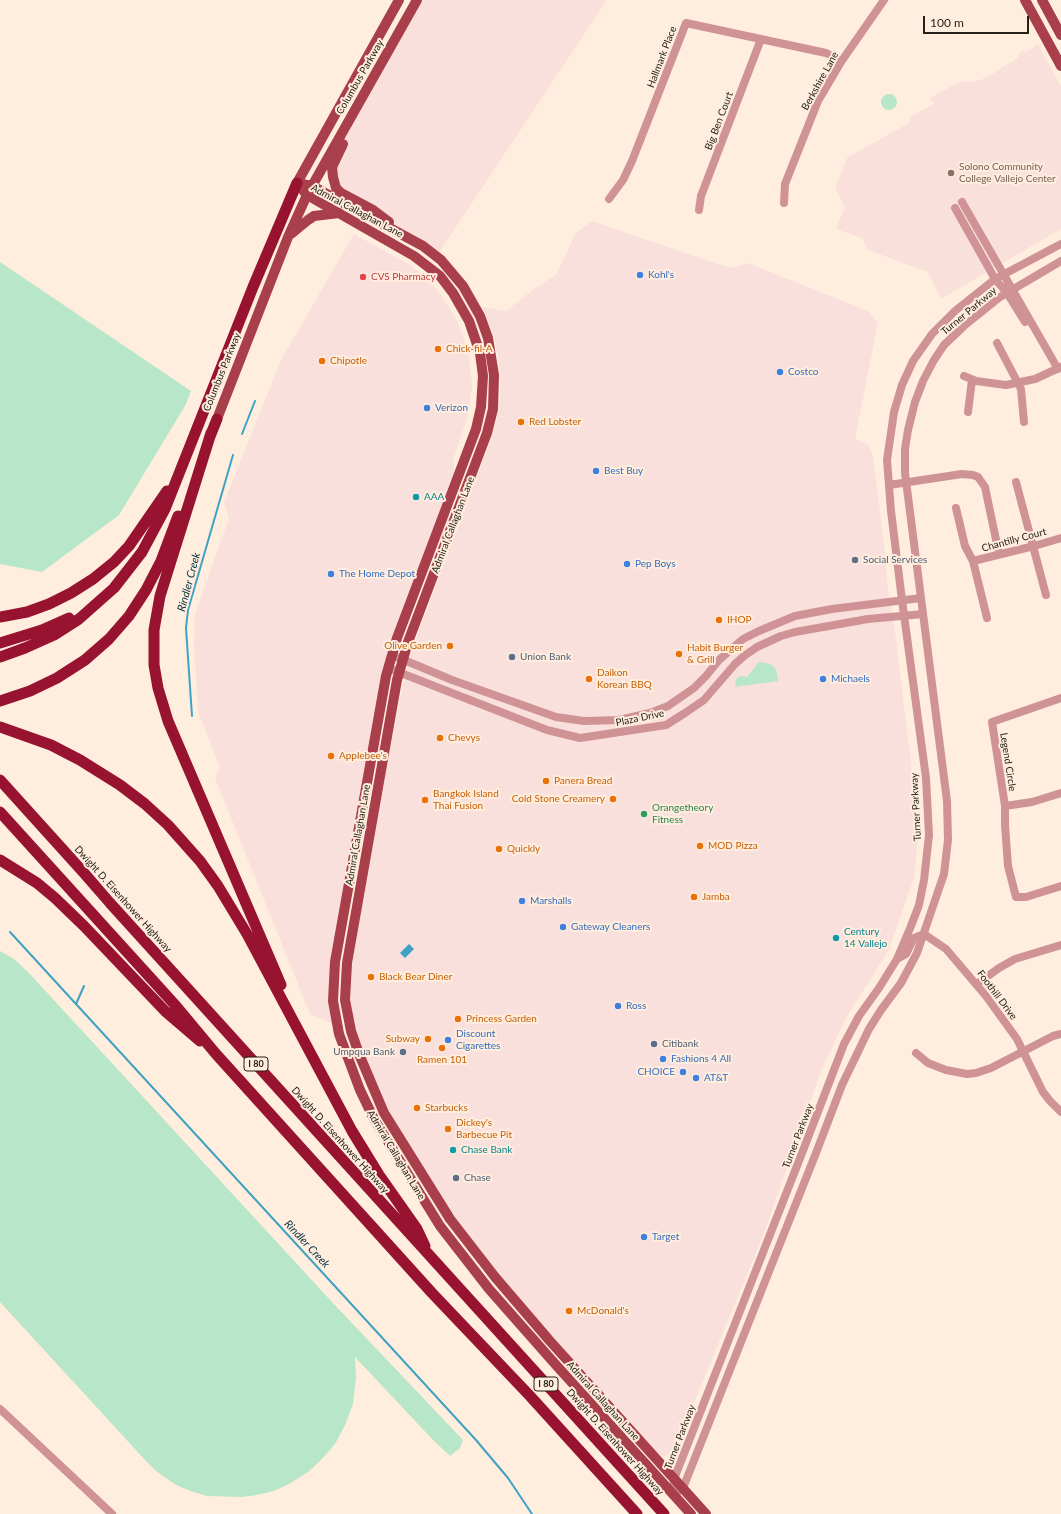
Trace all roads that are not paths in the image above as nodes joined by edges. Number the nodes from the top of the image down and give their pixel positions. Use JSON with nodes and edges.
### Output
{"nodes":[{"id":1,"x":399,"y":0,"type":"edge"},
{"id":2,"x":417,"y":0,"type":"edge"},
{"id":3,"x":884,"y":0,"type":"edge"},
{"id":4,"x":1025,"y":0,"type":"edge"},
{"id":5,"x":1042,"y":0,"type":"edge"},
{"id":6,"x":1061,"y":35,"type":"edge"},
{"id":7,"x":761,"y":39,"type":"junction"},
{"id":8,"x":841,"y":62,"type":"junction"},
{"id":9,"x":1061,"y":66,"type":"edge"},
{"id":10,"x":370,"y":84,"type":"junction"},
{"id":11,"x":297,"y":183,"type":"junction"},
{"id":12,"x":312,"y":186,"type":"junction"},
{"id":13,"x":307,"y":195,"type":"junction"},
{"id":14,"x":609,"y":199,"type":"dead end"},
{"id":15,"x":962,"y":202,"type":"dead end"},
{"id":16,"x":784,"y":203,"type":"dead end"},
{"id":17,"x":955,"y":208,"type":"dead end"},
{"id":18,"x":699,"y":210,"type":"dead end"},
{"id":19,"x":339,"y":213,"type":"junction"},
{"id":20,"x":288,"y":237,"type":"junction"},
{"id":21,"x":416,"y":242,"type":"junction"},
{"id":22,"x":1061,"y":244,"type":"edge"},
{"id":23,"x":1061,"y":261,"type":"edge"},
{"id":24,"x":1004,"y":274,"type":"junction"},
{"id":25,"x":995,"y":280,"type":"junction"},
{"id":26,"x":1009,"y":291,"type":"junction"},
{"id":27,"x":996,"y":343,"type":"dead end"},
{"id":28,"x":1057,"y":369,"type":"edge"},
{"id":29,"x":964,"y":376,"type":"dead end"},
{"id":30,"x":972,"y":380,"type":"junction"},
{"id":31,"x":1018,"y":383,"type":"junction"},
{"id":32,"x":968,"y":412,"type":"dead end"},
{"id":33,"x":217,"y":419,"type":"joint"},
{"id":34,"x":1024,"y":422,"type":"dead end"},
{"id":35,"x":211,"y":433,"type":"junction"},
{"id":36,"x":180,"y":472,"type":"junction"},
{"id":37,"x":906,"y":482,"type":"junction"},
{"id":38,"x":1016,"y":482,"type":"dead end"},
{"id":39,"x":889,"y":485,"type":"junction"},
{"id":40,"x":956,"y":508,"type":"dead end"},
{"id":41,"x":1061,"y":538,"type":"edge"},
{"id":42,"x":1034,"y":546,"type":"junction"},
{"id":43,"x":999,"y":554,"type":"junction"},
{"id":44,"x":973,"y":561,"type":"junction"},
{"id":45,"x":114,"y":588,"type":"junction"},
{"id":46,"x":1046,"y":595,"type":"dead end"},
{"id":47,"x":921,"y":598,"type":"junction"},
{"id":48,"x":902,"y":600,"type":"junction"},
{"id":49,"x":923,"y":614,"type":"junction"},
{"id":50,"x":904,"y":616,"type":"junction"},
{"id":51,"x":0,"y":617,"type":"edge"},
{"id":52,"x":987,"y":618,"type":"dead end"},
{"id":53,"x":0,"y":643,"type":"edge"},
{"id":54,"x":392,"y":655,"type":"junction"},
{"id":55,"x":0,"y":657,"type":"edge"},
{"id":56,"x":403,"y":660,"type":"junction"},
{"id":57,"x":388,"y":668,"type":"junction"},
{"id":58,"x":399,"y":673,"type":"junction"},
{"id":59,"x":1061,"y":698,"type":"edge"},
{"id":60,"x":0,"y":701,"type":"edge"},
{"id":61,"x":0,"y":727,"type":"edge"},
{"id":62,"x":0,"y":780,"type":"edge"},
{"id":63,"x":1061,"y":793,"type":"edge"},
{"id":64,"x":1005,"y":806,"type":"junction"},
{"id":65,"x":0,"y":812,"type":"edge"},
{"id":66,"x":0,"y":860,"type":"edge"},
{"id":67,"x":1061,"y":886,"type":"edge"},
{"id":68,"x":924,"y":934,"type":"junction"},
{"id":69,"x":1061,"y":945,"type":"edge"},
{"id":70,"x":896,"y":959,"type":"junction"},
{"id":71,"x":977,"y":984,"type":"junction"},
{"id":72,"x":1061,"y":1034,"type":"edge"},
{"id":73,"x":306,"y":1046,"type":"junction"},
{"id":74,"x":1024,"y":1051,"type":"junction"},
{"id":75,"x":916,"y":1053,"type":"dead end"},
{"id":76,"x":216,"y":1054,"type":"junction"},
{"id":77,"x":1061,"y":1112,"type":"edge"},
{"id":78,"x":428,"y":1255,"type":"junction"},
{"id":79,"x":0,"y":1409,"type":"edge"},
{"id":80,"x":674,"y":1478,"type":"junction"},
{"id":81,"x":683,"y":1488,"type":"junction"},
{"id":82,"x":673,"y":1495,"type":"junction"},
{"id":83,"x":112,"y":1514,"type":"edge"},
{"id":84,"x":637,"y":1514,"type":"edge"},
{"id":85,"x":664,"y":1514,"type":"edge"},
{"id":86,"x":691,"y":1514,"type":"edge"},
{"id":87,"x":706,"y":1514,"type":"edge"}],
"edges":[{"from":1,"to":11,"type":"main road","name":"Columbus Parkway"},
{"from":2,"to":10,"type":"main road","name":"Columbus Parkway"},
{"from":3,"to":8,"type":"street","name":"Berkshire Lane"},
{"from":4,"to":9,"type":"main road"},
{"from":5,"to":6,"type":"main road"},
{"from":7,"to":8,"type":"street","name":"Hallmark Place"},
{"from":7,"to":14,"type":"street","name":"Hallmark Place"},
{"from":7,"to":18,"type":"street","name":"Big Ben Court"},
{"from":8,"to":16,"type":"street","name":"Berkshire Lane"},
{"from":10,"to":12,"type":"main road","name":"Columbus Parkway"},
{"from":10,"to":21,"type":"main road"},
{"from":11,"to":12,"type":"main road","name":"Admiral Callaghan Lane"},
{"from":11,"to":13,"type":"main road","name":"Admiral Callaghan Lane"},
{"from":11,"to":36,"type":"highway","name":"Columbus Parkway"},
{"from":12,"to":13,"type":"main road","name":"Columbus Parkway"},
{"from":12,"to":21,"type":"main road","name":"Admiral Callaghan Lane"},
{"from":13,"to":19,"type":"main road","name":"Admiral Callaghan Lane"},
{"from":13,"to":20,"type":"main road","name":"Columbus Parkway"},
{"from":15,"to":24,"type":"street"},
{"from":17,"to":25,"type":"street"},
{"from":19,"to":20,"type":"main road"},
{"from":19,"to":54,"type":"main road","name":"Admiral Callaghan Lane"},
{"from":20,"to":33,"type":"main road","name":"Columbus Parkway"},
{"from":21,"to":56,"type":"main road","name":"Admiral Callaghan Lane"},
{"from":22,"to":24,"type":"street","name":"Turner Parkway"},
{"from":23,"to":26,"type":"street","name":"Turner Parkway"},
{"from":24,"to":25,"type":"street","name":"Turner Parkway"},
{"from":24,"to":26,"type":"street"},
{"from":25,"to":26,"type":"street"},
{"from":25,"to":39,"type":"street","name":"Turner Parkway"},
{"from":26,"to":28,"type":"street"},
{"from":26,"to":37,"type":"street","name":"Turner Parkway"},
{"from":27,"to":31,"type":"street"},
{"from":28,"to":31,"type":"street"},
{"from":29,"to":30,"type":"street"},
{"from":30,"to":31,"type":"street"},
{"from":30,"to":32,"type":"street"},
{"from":31,"to":34,"type":"street"},
{"from":33,"to":35,"type":"highway","name":"Columbus Parkway"},
{"from":35,"to":60,"type":"highway","name":"Columbus Parkway"},
{"from":35,"to":73,"type":"highway"},
{"from":36,"to":45,"type":"highway","name":"Columbus Parkway"},
{"from":36,"to":51,"type":"highway"},
{"from":37,"to":39,"type":"street"},
{"from":37,"to":43,"type":"street"},
{"from":37,"to":47,"type":"street","name":"Turner Parkway"},
{"from":38,"to":42,"type":"street"},
{"from":39,"to":48,"type":"street","name":"Turner Parkway"},
{"from":40,"to":44,"type":"street"},
{"from":41,"to":42,"type":"street","name":"Chantilly Court"},
{"from":42,"to":43,"type":"street","name":"Chantilly Court"},
{"from":42,"to":46,"type":"street"},
{"from":43,"to":44,"type":"street","name":"Chantilly Court"},
{"from":44,"to":52,"type":"street"},
{"from":45,"to":53,"type":"highway"},
{"from":45,"to":55,"type":"highway","name":"Columbus Parkway"},
{"from":47,"to":48,"type":"street","name":"Plaza Drive"},
{"from":47,"to":49,"type":"street","name":"Turner Parkway"},
{"from":48,"to":50,"type":"street","name":"Turner Parkway"},
{"from":48,"to":56,"type":"street","name":"Plaza Drive"},
{"from":49,"to":50,"type":"street","name":"Plaza Drive"},
{"from":49,"to":68,"type":"street","name":"Turner Parkway"},
{"from":50,"to":58,"type":"street","name":"Plaza Drive"},
{"from":50,"to":70,"type":"street","name":"Turner Parkway"},
{"from":54,"to":56,"type":"street","name":"Plaza Drive"},
{"from":54,"to":57,"type":"main road","name":"Admiral Callaghan Lane"},
{"from":56,"to":58,"type":"main road","name":"Admiral Callaghan Lane"},
{"from":57,"to":58,"type":"street","name":"Plaza Drive"},
{"from":57,"to":82,"type":"main road","name":"Admiral Callaghan Lane"},
{"from":58,"to":80,"type":"main road","name":"Admiral Callaghan Lane"},
{"from":59,"to":64,"type":"street","name":"Legend Circle"},
{"from":61,"to":73,"type":"highway"},
{"from":62,"to":78,"type":"highway","name":"Dwight D. Eisenhower Highway","number":"I 80"},
{"from":63,"to":64,"type":"street","name":"Legend Circle"},
{"from":64,"to":67,"type":"street","name":"Legend Circle"},
{"from":65,"to":76,"type":"highway","number":"I 80"},
{"from":66,"to":76,"type":"highway"},
{"from":68,"to":70,"type":"street"},
{"from":68,"to":71,"type":"street","name":"Foothill Drive"},
{"from":68,"to":81,"type":"street","name":"Turner Parkway"},
{"from":69,"to":71,"type":"street"},
{"from":70,"to":80,"type":"street","name":"Turner Parkway"},
{"from":71,"to":74,"type":"street","name":"Foothill Drive"},
{"from":72,"to":74,"type":"street"},
{"from":73,"to":78,"type":"highway"},
{"from":74,"to":75,"type":"street"},
{"from":74,"to":77,"type":"street","name":"Foothill Drive"},
{"from":76,"to":84,"type":"highway","number":"I 80"},
{"from":78,"to":85,"type":"highway","name":"Dwight D. Eisenhower Highway","number":"I 80"},
{"from":79,"to":83,"type":"street"},
{"from":80,"to":81,"type":"main road","name":"Admiral Callaghan Lane"},
{"from":80,"to":82,"type":"street","name":"Turner Parkway"},
{"from":81,"to":82,"type":"street"},
{"from":81,"to":87,"type":"main road","name":"Admiral Callaghan Lane"},
{"from":82,"to":86,"type":"main road","name":"Admiral Callaghan Lane"}]}
